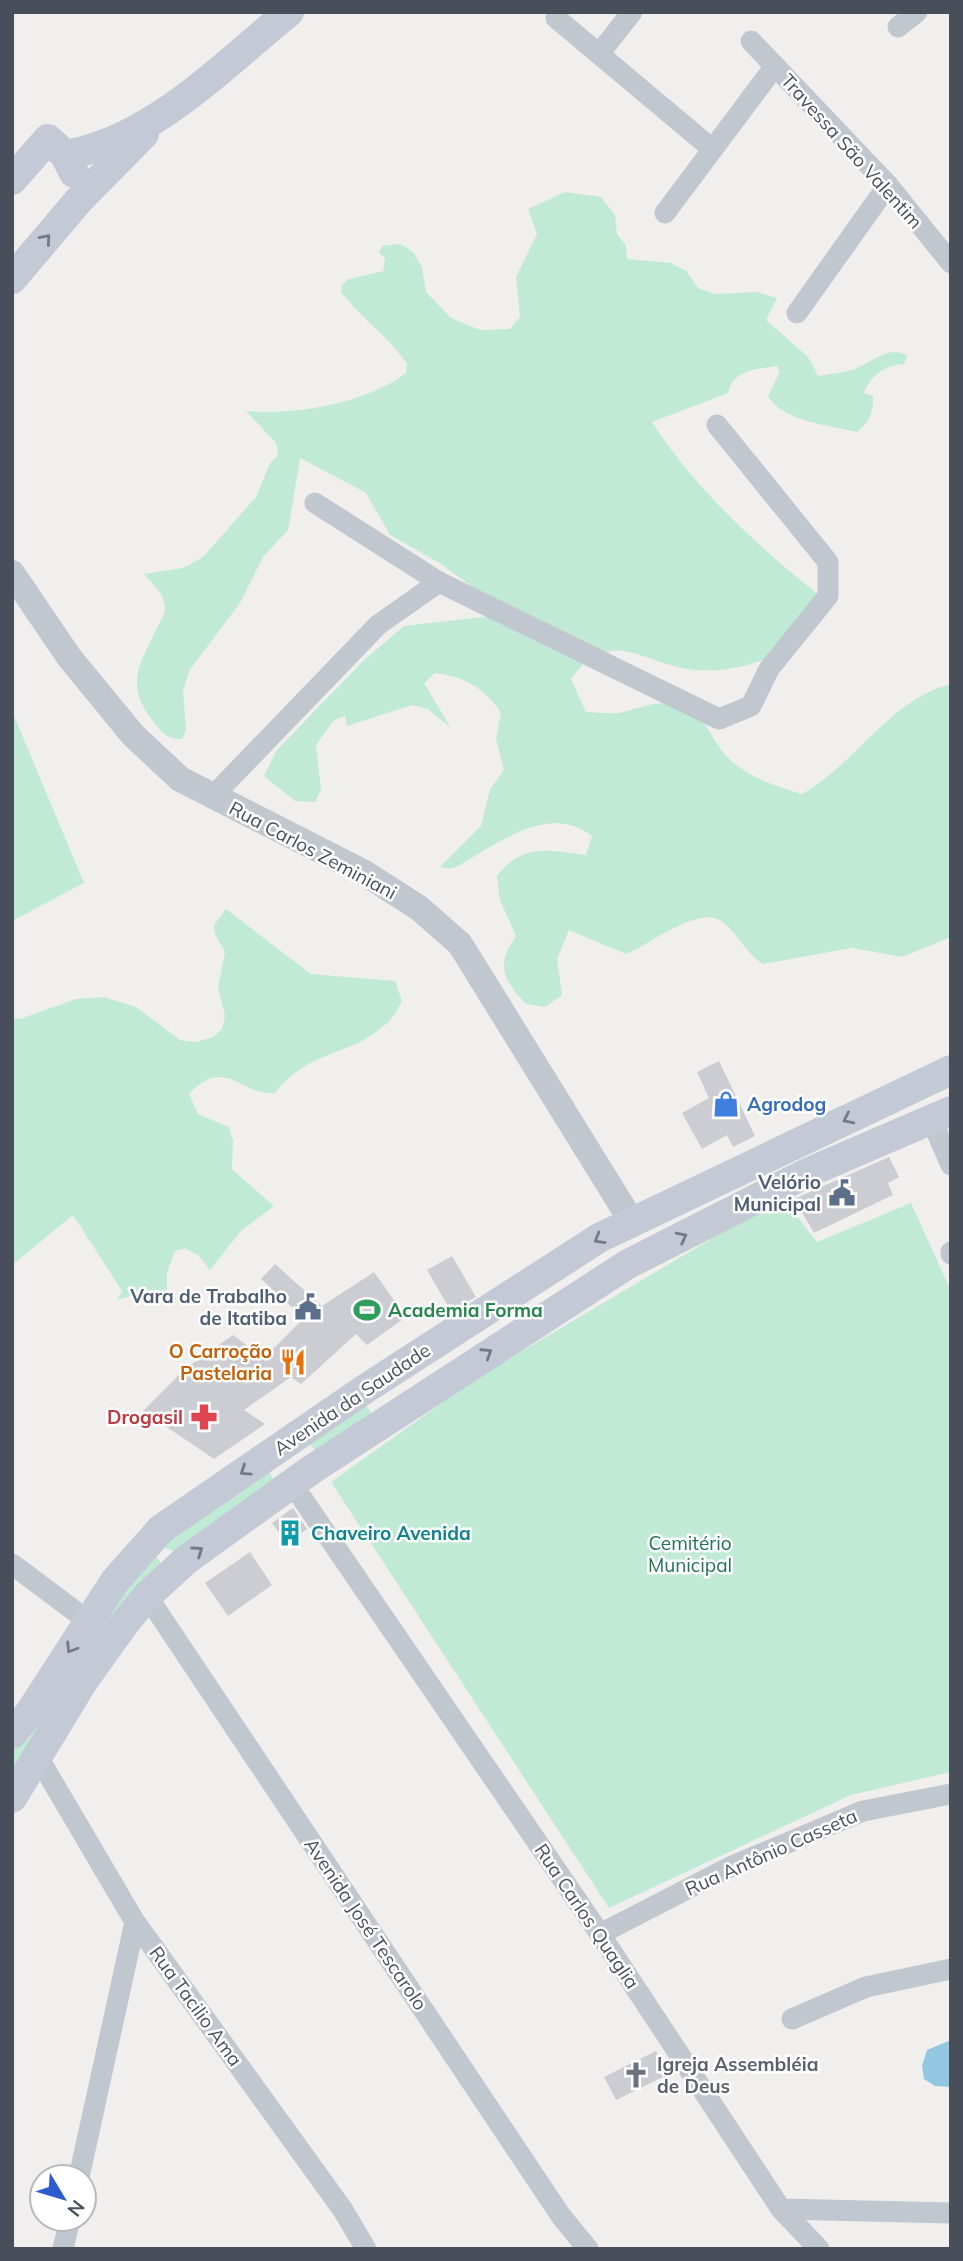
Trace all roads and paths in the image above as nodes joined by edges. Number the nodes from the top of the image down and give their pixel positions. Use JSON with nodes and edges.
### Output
{"nodes":[{"id":1,"x":289,"y":12,"type":"edge"},
{"id":2,"x":632,"y":12,"type":"edge"},
{"id":3,"x":917,"y":12,"type":"edge"},
{"id":4,"x":556,"y":18,"type":"dead end"},
{"id":5,"x":898,"y":27,"type":"dead end"},
{"id":6,"x":751,"y":41,"type":"dead end"},
{"id":7,"x":598,"y":54,"type":"junction"},
{"id":8,"x":775,"y":66,"type":"junction"},
{"id":9,"x":173,"y":105,"type":"junction"},
{"id":10,"x":57,"y":147,"type":"junction"},
{"id":11,"x":711,"y":148,"type":"junction"},
{"id":12,"x":12,"y":180,"type":"edge"},
{"id":13,"x":888,"y":185,"type":"junction"},
{"id":14,"x":79,"y":200,"type":"junction"},
{"id":15,"x":665,"y":213,"type":"dead end"},
{"id":16,"x":951,"y":262,"type":"edge"},
{"id":17,"x":12,"y":279,"type":"edge"},
{"id":18,"x":797,"y":313,"type":"dead end"},
{"id":19,"x":718,"y":425,"type":"dead end"},
{"id":20,"x":315,"y":503,"type":"dead end"},
{"id":21,"x":12,"y":573,"type":"edge"},
{"id":22,"x":439,"y":582,"type":"junction"},
{"id":23,"x":212,"y":796,"type":"junction"},
{"id":24,"x":951,"y":1070,"type":"edge"},
{"id":25,"x":941,"y":1115,"type":"edge"},
{"id":26,"x":951,"y":1165,"type":"edge"},
{"id":27,"x":632,"y":1222,"type":"junction"},
{"id":28,"x":424,"y":1350,"type":"junction"},
{"id":29,"x":440,"y":1384,"type":"junction"},
{"id":30,"x":365,"y":1389,"type":"junction"},
{"id":31,"x":386,"y":1420,"type":"junction"},
{"id":32,"x":291,"y":1440,"type":"junction"},
{"id":33,"x":293,"y":1485,"type":"junction"},
{"id":34,"x":12,"y":1564,"type":"edge"},
{"id":35,"x":147,"y":1596,"type":"junction"},
{"id":36,"x":88,"y":1621,"type":"junction"},
{"id":37,"x":15,"y":1728,"type":"edge"},
{"id":38,"x":38,"y":1757,"type":"junction"},
{"id":39,"x":951,"y":1794,"type":"edge"},
{"id":40,"x":12,"y":1798,"type":"edge"},
{"id":41,"x":135,"y":1922,"type":"junction"},
{"id":42,"x":600,"y":1934,"type":"junction"},
{"id":43,"x":951,"y":1969,"type":"edge"},
{"id":44,"x":792,"y":2018,"type":"dead end"},
{"id":45,"x":82,"y":2163,"type":"edge"},
{"id":46,"x":782,"y":2209,"type":"junction"},
{"id":47,"x":951,"y":2213,"type":"edge"},
{"id":48,"x":366,"y":2249,"type":"edge"},
{"id":49,"x":588,"y":2249,"type":"edge"},
{"id":50,"x":819,"y":2249,"type":"edge"}],
"edges":[{"from":1,"to":9,"type":"main road"},
{"from":2,"to":7,"type":"street"},
{"from":3,"to":5,"type":"street"},
{"from":4,"to":7,"type":"street"},
{"from":6,"to":8,"type":"street","name":"Travessa São Valentim"},
{"from":7,"to":11,"type":"street"},
{"from":8,"to":11,"type":"street"},
{"from":8,"to":13,"type":"street","name":"Travessa São Valentim"},
{"from":9,"to":10,"type":"main road"},
{"from":9,"to":14,"type":"main road"},
{"from":10,"to":12,"type":"main road"},
{"from":10,"to":14,"type":"main road"},
{"from":11,"to":15,"type":"street"},
{"from":13,"to":16,"type":"street","name":"Travessa São Valentim"},
{"from":13,"to":18,"type":"street"},
{"from":17,"to":14,"type":"main road","one_way":true},
{"from":19,"to":22,"type":"street"},
{"from":20,"to":22,"type":"street"},
{"from":21,"to":23,"type":"street","name":"Rua Carlos Zeminiani"},
{"from":22,"to":23,"type":"street"},
{"from":23,"to":27,"type":"street","name":"Rua Carlos Zeminiani"},
{"from":24,"to":27,"type":"main road","name":"Avenida da Saudade","one_way":true},
{"from":25,"to":26,"type":"street"},
{"from":29,"to":25,"type":"main road","name":"Avenida da Saudade","one_way":true},
{"from":27,"to":28,"type":"main road","name":"Avenida da Saudade","one_way":true},
{"from":28,"to":29,"type":"main road"},
{"from":28,"to":30,"type":"main road","name":"Avenida da Saudade"},
{"from":29,"to":31,"type":"main road","name":"Avenida da Saudade"},
{"from":30,"to":31,"type":"main road"},
{"from":30,"to":32,"type":"main road","name":"Avenida da Saudade"},
{"from":31,"to":33,"type":"main road","name":"Avenida da Saudade"},
{"from":32,"to":33,"type":"main road"},
{"from":32,"to":36,"type":"main road","name":"Avenida da Saudade","one_way":true},
{"from":35,"to":33,"type":"main road","name":"Avenida da Saudade","one_way":true},
{"from":33,"to":42,"type":"street","name":"Rua Carlos Quaglia"},
{"from":34,"to":36,"type":"street"},
{"from":35,"to":38,"type":"main road","name":"Avenida da Saudade"},
{"from":35,"to":49,"type":"street","name":"Avenida José Tescarolo"},
{"from":36,"to":37,"type":"main road","name":"Avenida da Saudade","one_way":true},
{"from":38,"to":40,"type":"main road","name":"Avenida da Saudade"},
{"from":38,"to":41,"type":"street","name":"Rua Tacilio Ama"},
{"from":39,"to":42,"type":"street","name":"Rua Antônio Casseta"},
{"from":41,"to":45,"type":"street"},
{"from":41,"to":48,"type":"street","name":"Rua Tacilio Ama"},
{"from":42,"to":46,"type":"street","name":"Rua Carlos Quaglia"},
{"from":43,"to":44,"type":"street"},
{"from":46,"to":47,"type":"street"},
{"from":46,"to":50,"type":"street","name":"Rua Carlos Quaglia"}]}
